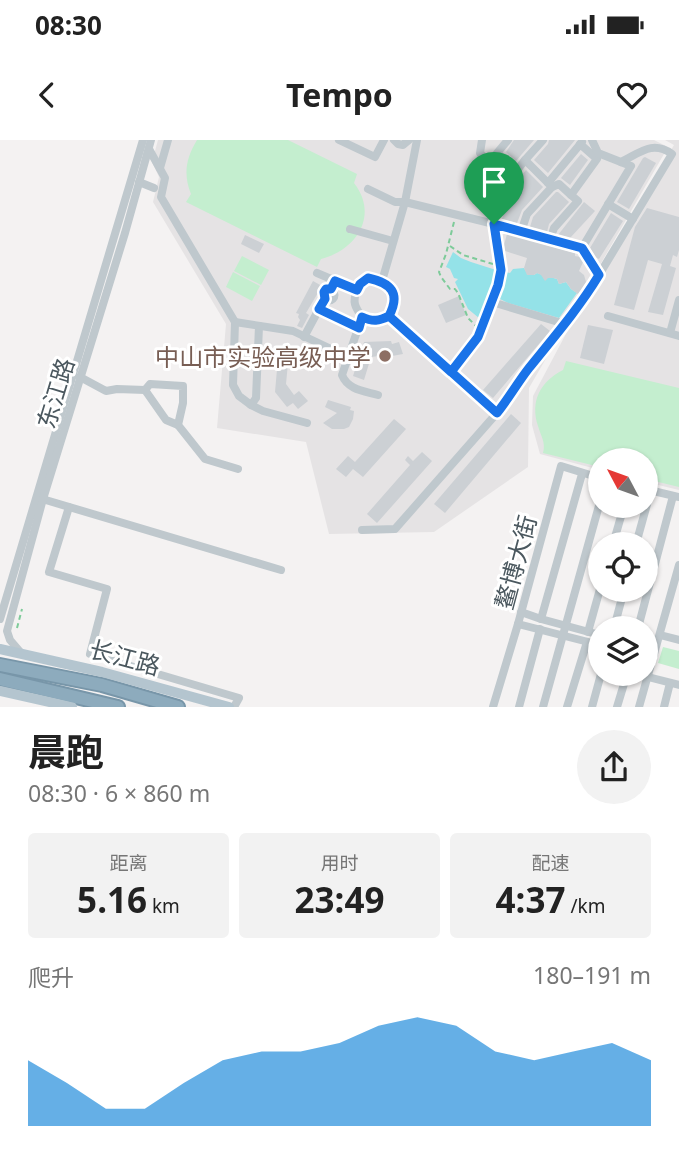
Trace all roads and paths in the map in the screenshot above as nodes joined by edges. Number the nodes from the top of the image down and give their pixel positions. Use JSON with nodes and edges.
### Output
{"nodes":[{"id":1,"x":143,"y":140,"type":"edge"},
{"id":2,"x":168,"y":140,"type":"edge"},
{"id":3,"x":339,"y":140,"type":"edge"},
{"id":4,"x":384,"y":140,"type":"edge"},
{"id":5,"x":394,"y":140,"type":"edge"},
{"id":6,"x":409,"y":140,"type":"edge"},
{"id":7,"x":417,"y":140,"type":"edge"},
{"id":8,"x":482,"y":140,"type":"edge"},
{"id":9,"x":508,"y":140,"type":"edge"},
{"id":10,"x":543,"y":140,"type":"edge"},
{"id":11,"x":592,"y":140,"type":"edge"},
{"id":12,"x":582,"y":142,"type":"edge"},
{"id":13,"x":150,"y":144,"type":"edge"},
{"id":14,"x":525,"y":160,"type":"junction"},
{"id":15,"x":621,"y":162,"type":"junction"},
{"id":16,"x":160,"y":168,"type":"junction"},
{"id":17,"x":517,"y":171,"type":"junction"},
{"id":18,"x":139,"y":182,"type":"junction"},
{"id":19,"x":507,"y":183,"type":"junction"},
{"id":20,"x":550,"y":185,"type":"junction"},
{"id":21,"x":154,"y":188,"type":"dead end"},
{"id":22,"x":369,"y":189,"type":"dead end"},
{"id":23,"x":571,"y":195,"type":"junction"},
{"id":24,"x":405,"y":202,"type":"junction"},
{"id":25,"x":608,"y":204,"type":"junction"},
{"id":26,"x":454,"y":214,"type":"junction"},
{"id":27,"x":633,"y":219,"type":"junction"},
{"id":28,"x":494,"y":224,"type":"junction"},
{"id":29,"x":523,"y":226,"type":"dead end"},
{"id":30,"x":350,"y":229,"type":"dead end"},
{"id":31,"x":553,"y":232,"type":"dead end"},
{"id":32,"x":393,"y":241,"type":"junction"},
{"id":33,"x":449,"y":246,"type":"junction"},
{"id":34,"x":582,"y":248,"type":"junction"},
{"id":35,"x":501,"y":268,"type":"junction"},
{"id":36,"x":317,"y":273,"type":"dead end"},
{"id":37,"x":599,"y":275,"type":"junction"},
{"id":38,"x":382,"y":281,"type":"junction"},
{"id":39,"x":333,"y":285,"type":"junction"},
{"id":40,"x":357,"y":290,"type":"junction"},
{"id":41,"x":679,"y":300,"type":"edge"},
{"id":42,"x":490,"y":304,"type":"junction"},
{"id":43,"x":319,"y":309,"type":"junction"},
{"id":44,"x":389,"y":316,"type":"junction"},
{"id":45,"x":608,"y":316,"type":"dead end"},
{"id":46,"x":362,"y":317,"type":"junction"},
{"id":47,"x":235,"y":322,"type":"junction"},
{"id":48,"x":565,"y":324,"type":"junction"},
{"id":49,"x":259,"y":326,"type":"junction"},
{"id":50,"x":359,"y":328,"type":"junction"},
{"id":51,"x":481,"y":328,"type":"junction"},
{"id":52,"x":674,"y":335,"type":"edge"},
{"id":53,"x":304,"y":337,"type":"junction"},
{"id":54,"x":348,"y":358,"type":"junction"},
{"id":55,"x":451,"y":372,"type":"junction"},
{"id":56,"x":80,"y":377,"type":"junction"},
{"id":57,"x":145,"y":390,"type":"junction"},
{"id":58,"x":379,"y":395,"type":"dead end"},
{"id":59,"x":251,"y":405,"type":"junction"},
{"id":60,"x":497,"y":413,"type":"junction"},
{"id":61,"x":307,"y":423,"type":"dead end"},
{"id":62,"x":178,"y":425,"type":"junction"},
{"id":63,"x":238,"y":469,"type":"dead end"},
{"id":64,"x":582,"y":474,"type":"junction"},
{"id":65,"x":588,"y":475,"type":"edge"},
{"id":66,"x":658,"y":492,"type":"edge"},
{"id":67,"x":676,"y":496,"type":"edge"},
{"id":68,"x":40,"y":498,"type":"junction"},
{"id":69,"x":69,"y":507,"type":"junction"},
{"id":70,"x":596,"y":518,"type":"edge"},
{"id":71,"x":362,"y":530,"type":"dead end"},
{"id":72,"x":679,"y":565,"type":"edge"},
{"id":73,"x":281,"y":570,"type":"dead end"},
{"id":74,"x":22,"y":609,"type":"dead end"},
{"id":75,"x":521,"y":612,"type":"junction"},
{"id":76,"x":641,"y":616,"type":"edge"},
{"id":77,"x":0,"y":619,"type":"edge"},
{"id":78,"x":541,"y":619,"type":"junction"},
{"id":79,"x":518,"y":624,"type":"junction"},
{"id":80,"x":566,"y":626,"type":"junction"},
{"id":81,"x":17,"y":628,"type":"dead end"},
{"id":82,"x":540,"y":629,"type":"junction"},
{"id":83,"x":588,"y":632,"type":"edge"},
{"id":84,"x":563,"y":635,"type":"junction"},
{"id":85,"x":660,"y":635,"type":"junction"},
{"id":86,"x":658,"y":639,"type":"edge"},
{"id":87,"x":679,"y":640,"type":"edge"},
{"id":88,"x":587,"y":642,"type":"joint"},
{"id":89,"x":4,"y":650,"type":"edge"},
{"id":90,"x":22,"y":654,"type":"junction"},
{"id":91,"x":109,"y":659,"type":"junction"},
{"id":92,"x":0,"y":665,"type":"edge"},
{"id":93,"x":102,"y":672,"type":"junction"},
{"id":94,"x":0,"y":679,"type":"edge"},
{"id":95,"x":658,"y":680,"type":"edge"},
{"id":96,"x":675,"y":684,"type":"edge"},
{"id":97,"x":598,"y":686,"type":"edge"},
{"id":98,"x":623,"y":686,"type":"edge"},
{"id":99,"x":645,"y":686,"type":"edge"},
{"id":100,"x":5,"y":693,"type":"edge"},
{"id":101,"x":0,"y":701,"type":"edge"},
{"id":102,"x":72,"y":707,"type":"edge"},
{"id":103,"x":118,"y":707,"type":"edge"},
{"id":104,"x":178,"y":707,"type":"edge"},
{"id":105,"x":232,"y":707,"type":"edge"},
{"id":106,"x":493,"y":707,"type":"edge"},
{"id":107,"x":519,"y":707,"type":"edge"},
{"id":108,"x":543,"y":707,"type":"edge"},
{"id":109,"x":567,"y":707,"type":"edge"},
{"id":110,"x":592,"y":707,"type":"edge"},
{"id":111,"x":617,"y":707,"type":"edge"},
{"id":112,"x":639,"y":707,"type":"edge"},
{"id":113,"x":664,"y":707,"type":"edge"}],
"edges":[{"from":1,"to":68,"type":"street","name":"东江路"},
{"from":2,"to":16,"type":"street"},
{"from":3,"to":4,"type":"street"},
{"from":5,"to":6,"type":"street"},
{"from":7,"to":24,"type":"street"},
{"from":8,"to":19,"type":"street"},
{"from":9,"to":17,"type":"street"},
{"from":10,"to":14,"type":"street"},
{"from":11,"to":15,"type":"street"},
{"from":12,"to":20,"type":"street"},
{"from":12,"to":23,"type":"street"},
{"from":13,"to":16,"type":"street"},
{"from":13,"to":18,"type":"street","name":"东江路"},
{"from":14,"to":17,"type":"street"},
{"from":14,"to":20,"type":"street"},
{"from":15,"to":25,"type":"street"},
{"from":15,"to":27,"type":"street"},
{"from":16,"to":47,"type":"street"},
{"from":17,"to":19,"type":"street"},
{"from":18,"to":21,"type":"street"},
{"from":18,"to":56,"type":"street","name":"东江路"},
{"from":19,"to":28,"type":"street"},
{"from":20,"to":23,"type":"street"},
{"from":20,"to":29,"type":"street"},
{"from":22,"to":24,"type":"street"},
{"from":23,"to":31,"type":"street"},
{"from":24,"to":26,"type":"street"},
{"from":24,"to":32,"type":"street"},
{"from":25,"to":27,"type":"street"},
{"from":25,"to":34,"type":"street"},
{"from":26,"to":28,"type":"street"},
{"from":26,"to":33,"type":"path"},
{"from":27,"to":37,"type":"street"},
{"from":28,"to":34,"type":"street"},
{"from":28,"to":35,"type":"street"},
{"from":30,"to":32,"type":"street"},
{"from":32,"to":38,"type":"street"},
{"from":33,"to":35,"type":"path"},
{"from":33,"to":51,"type":"path"},
{"from":34,"to":37,"type":"street"},
{"from":35,"to":42,"type":"street"},
{"from":36,"to":39,"type":"street"},
{"from":37,"to":48,"type":"street"},
{"from":38,"to":40,"type":"street"},
{"from":38,"to":44,"type":"street"},
{"from":39,"to":40,"type":"street"},
{"from":39,"to":43,"type":"street"},
{"from":40,"to":46,"type":"street"},
{"from":41,"to":52,"type":"street"},
{"from":42,"to":48,"type":"street"},
{"from":42,"to":51,"type":"street"},
{"from":43,"to":50,"type":"street"},
{"from":43,"to":53,"type":"street"},
{"from":44,"to":46,"type":"street"},
{"from":44,"to":55,"type":"street"},
{"from":45,"to":52,"type":"street"},
{"from":46,"to":50,"type":"street"},
{"from":47,"to":49,"type":"street"},
{"from":47,"to":59,"type":"street"},
{"from":48,"to":60,"type":"street"},
{"from":49,"to":53,"type":"street"},
{"from":49,"to":59,"type":"street"},
{"from":50,"to":54,"type":"street"},
{"from":51,"to":55,"type":"street"},
{"from":53,"to":54,"type":"street"},
{"from":54,"to":58,"type":"street"},
{"from":55,"to":60,"type":"street"},
{"from":56,"to":57,"type":"street"},
{"from":56,"to":68,"type":"street","name":"东江路"},
{"from":57,"to":62,"type":"street"},
{"from":57,"to":62,"type":"street"},
{"from":59,"to":61,"type":"street"},
{"from":60,"to":71,"type":"street"},
{"from":62,"to":63,"type":"street"},
{"from":64,"to":65,"type":"street","name":"鳌博大街"},
{"from":64,"to":75,"type":"street","name":"鳌博大街"},
{"from":64,"to":78,"type":"street"},
{"from":66,"to":67,"type":"street"},
{"from":67,"to":76,"type":"street"},
{"from":68,"to":69,"type":"street"},
{"from":68,"to":77,"type":"street","name":"东江路"},
{"from":68,"to":90,"type":"street","name":"东江路"},
{"from":69,"to":73,"type":"street"},
{"from":69,"to":91,"type":"street"},
{"from":70,"to":80,"type":"street"},
{"from":72,"to":85,"type":"street"},
{"from":74,"to":81,"type":"path"},
{"from":75,"to":78,"type":"street"},
{"from":75,"to":79,"type":"street","name":"鳌博大街"},
{"from":78,"to":80,"type":"street"},
{"from":79,"to":82,"type":"street"},
{"from":79,"to":106,"type":"street","name":"鳌博大街"},
{"from":80,"to":83,"type":"street"},
{"from":80,"to":84,"type":"street"},
{"from":82,"to":84,"type":"street"},
{"from":82,"to":107,"type":"street"},
{"from":84,"to":88,"type":"street"},
{"from":84,"to":108,"type":"street"},
{"from":85,"to":86,"type":"street"},
{"from":85,"to":87,"type":"street"},
{"from":88,"to":109,"type":"street"},
{"from":89,"to":90,"type":"main road","name":"长江路"},
{"from":90,"to":93,"type":"main road","name":"长江路"},
{"from":91,"to":93,"type":"street"},
{"from":91,"to":105,"type":"street"},
{"from":92,"to":104,"type":"highway","name":"长江路"},
{"from":93,"to":105,"type":"main road","name":"长江路"},
{"from":94,"to":103,"type":"highway","name":"长江路"},
{"from":95,"to":96,"type":"street"},
{"from":96,"to":113,"type":"street"},
{"from":97,"to":110,"type":"street"},
{"from":98,"to":111,"type":"street"},
{"from":99,"to":112,"type":"street"},
{"from":100,"to":101,"type":"street"},
{"from":100,"to":102,"type":"main road"}]}
